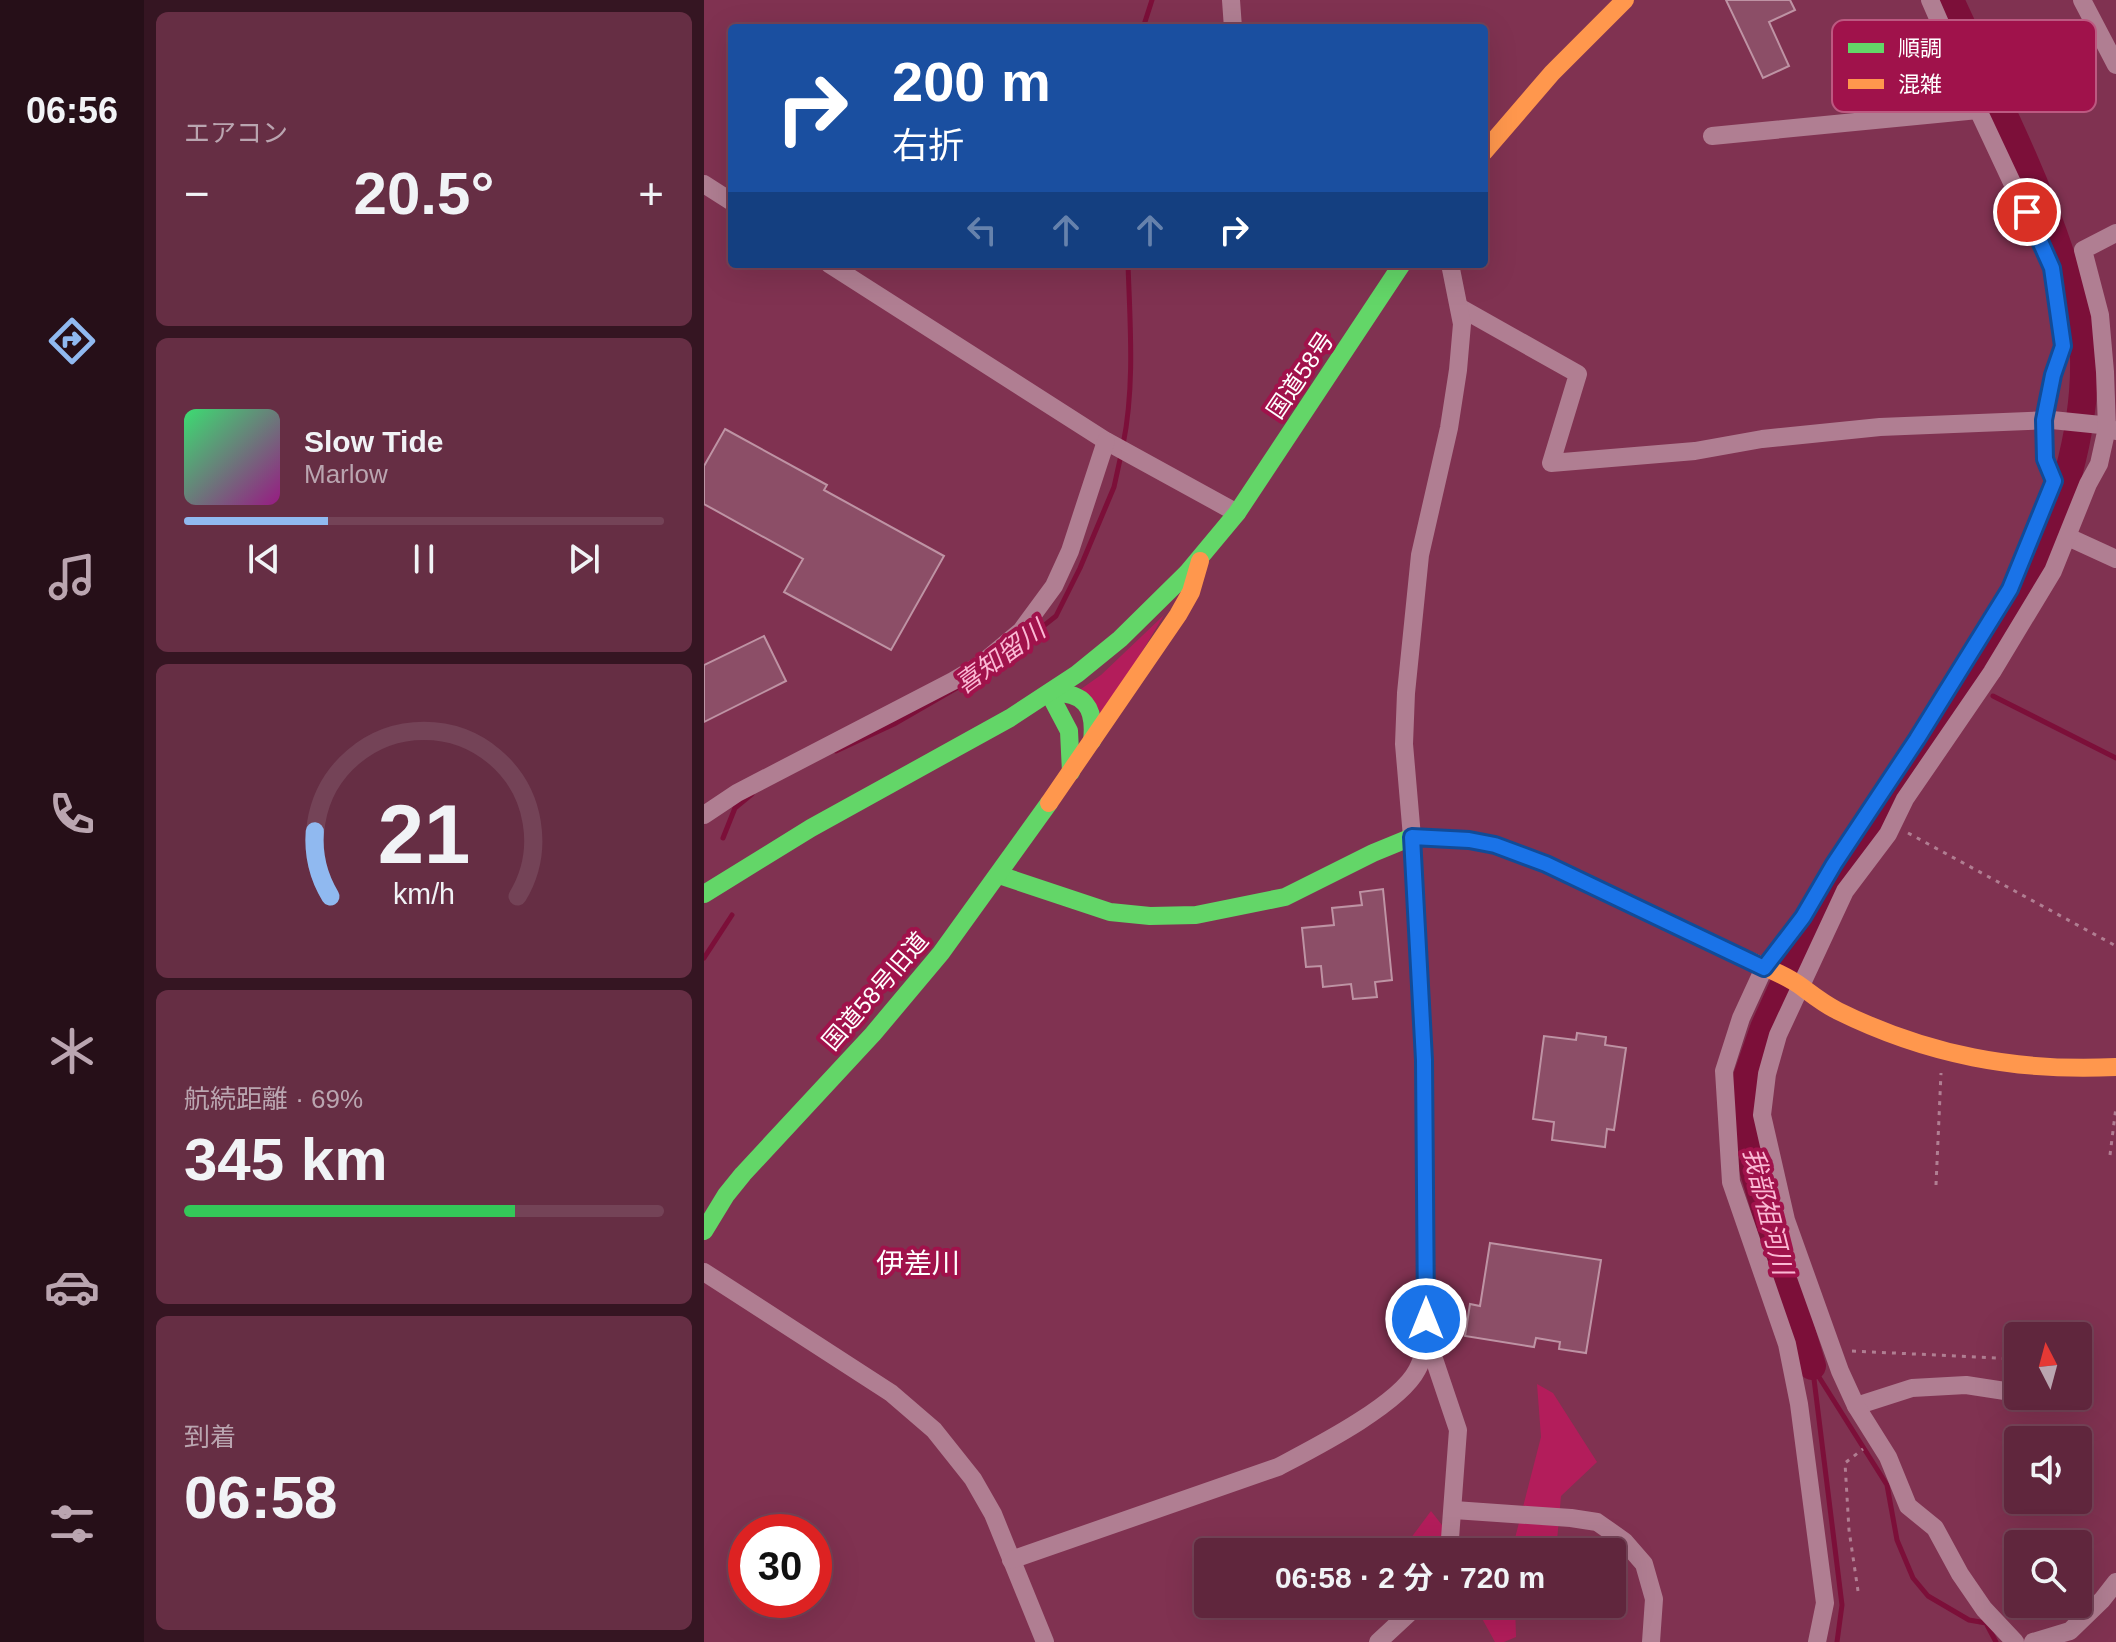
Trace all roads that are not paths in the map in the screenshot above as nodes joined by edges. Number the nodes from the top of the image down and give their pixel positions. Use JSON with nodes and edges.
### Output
{"nodes":[{"id":1,"x":1231,"y":0,"type":"edge"},
{"id":2,"x":1616,"y":0,"type":"edge"},
{"id":3,"x":1625,"y":0,"type":"edge"},
{"id":4,"x":1930,"y":0,"type":"edge"},
{"id":5,"x":2082,"y":0,"type":"edge"},
{"id":6,"x":1939,"y":20,"type":"edge"},
{"id":7,"x":2092,"y":20,"type":"edge"},
{"id":8,"x":1233,"y":24,"type":"edge"},
{"id":9,"x":2096,"y":27,"type":"edge"},
{"id":10,"x":1591,"y":30,"type":"junction"},
{"id":11,"x":2116,"y":65,"type":"edge"},
{"id":12,"x":1958,"y":112,"type":"edge"},
{"id":13,"x":1979,"y":112,"type":"edge"},
{"id":14,"x":1712,"y":136,"type":"dead end"},
{"id":15,"x":1488,"y":147,"type":"edge"},
{"id":16,"x":704,"y":184,"type":"edge"},
{"id":17,"x":728,"y":199,"type":"edge"},
{"id":18,"x":2116,"y":233,"type":"edge"},
{"id":19,"x":835,"y":268,"type":"edge"},
{"id":20,"x":1399,"y":268,"type":"edge"},
{"id":21,"x":1451,"y":268,"type":"edge"},
{"id":22,"x":1459,"y":307,"type":"junction"},
{"id":23,"x":2048,"y":420,"type":"junction"},
{"id":24,"x":2108,"y":428,"type":"edge"},
{"id":25,"x":1109,"y":443,"type":"junction"},
{"id":26,"x":1237,"y":513,"type":"junction"},
{"id":27,"x":2068,"y":537,"type":"junction"},
{"id":28,"x":1201,"y":557,"type":"junction"},
{"id":29,"x":2116,"y":559,"type":"edge"},
{"id":30,"x":1049,"y":693,"type":"junction"},
{"id":31,"x":1092,"y":741,"type":"junction"},
{"id":32,"x":1071,"y":772,"type":"junction"},
{"id":33,"x":704,"y":815,"type":"edge"},
{"id":34,"x":1412,"y":837,"type":"junction"},
{"id":35,"x":999,"y":875,"type":"junction"},
{"id":36,"x":704,"y":894,"type":"edge"},
{"id":37,"x":1769,"y":970,"type":"junction"},
{"id":38,"x":1799,"y":985,"type":"junction"},
{"id":39,"x":2116,"y":1067,"type":"edge"},
{"id":40,"x":704,"y":1231,"type":"edge"},
{"id":41,"x":704,"y":1272,"type":"edge"},
{"id":42,"x":1428,"y":1341,"type":"junction"},
{"id":43,"x":2004,"y":1391,"type":"edge"},
{"id":44,"x":1856,"y":1406,"type":"junction"},
{"id":45,"x":1454,"y":1510,"type":"junction"},
{"id":46,"x":1451,"y":1538,"type":"edge"},
{"id":47,"x":1011,"y":1560,"type":"junction"},
{"id":48,"x":2116,"y":1582,"type":"edge"},
{"id":49,"x":1404,"y":1618,"type":"edge"},
{"id":50,"x":1045,"y":1642,"type":"edge"},
{"id":51,"x":1378,"y":1642,"type":"edge"},
{"id":52,"x":1651,"y":1642,"type":"edge"},
{"id":53,"x":1817,"y":1642,"type":"edge"},
{"id":54,"x":2015,"y":1642,"type":"edge"},
{"id":55,"x":2033,"y":1642,"type":"edge"}],
"edges":[{"from":1,"to":8,"type":"street"},
{"from":2,"to":10,"type":"main road"},
{"from":3,"to":10,"type":"main road"},
{"from":4,"to":6,"type":"street"},
{"from":5,"to":7,"type":"street"},
{"from":9,"to":11,"type":"street"},
{"from":10,"to":15,"type":"main road"},
{"from":12,"to":14,"type":"street"},
{"from":13,"to":23,"type":"street"},
{"from":16,"to":17,"type":"street"},
{"from":18,"to":24,"type":"street"},
{"from":19,"to":25,"type":"street"},
{"from":20,"to":26,"type":"main road","name":"国道58号"},
{"from":21,"to":22,"type":"street"},
{"from":22,"to":23,"type":"street"},
{"from":22,"to":34,"type":"street"},
{"from":23,"to":24,"type":"street"},
{"from":23,"to":37,"type":"street"},
{"from":24,"to":27,"type":"street"},
{"from":25,"to":26,"type":"street"},
{"from":25,"to":33,"type":"street"},
{"from":26,"to":28,"type":"main road","name":"国道58号"},
{"from":27,"to":29,"type":"street"},
{"from":27,"to":38,"type":"street"},
{"from":28,"to":30,"type":"main road","name":"国道58号"},
{"from":28,"to":31,"type":"main road","name":"国道58号旧道"},
{"from":30,"to":31,"type":"main road"},
{"from":30,"to":32,"type":"main road"},
{"from":30,"to":36,"type":"main road","name":"国道58号"},
{"from":31,"to":32,"type":"main road","name":"国道58号旧道"},
{"from":32,"to":35,"type":"main road","name":"国道58号旧道"},
{"from":34,"to":35,"type":"main road"},
{"from":34,"to":37,"type":"main road"},
{"from":34,"to":42,"type":"street"},
{"from":35,"to":40,"type":"main road","name":"国道58号旧道"},
{"from":37,"to":38,"type":"main road"},
{"from":37,"to":53,"type":"street"},
{"from":38,"to":39,"type":"main road"},
{"from":38,"to":44,"type":"street"},
{"from":41,"to":47,"type":"street"},
{"from":42,"to":45,"type":"street"},
{"from":42,"to":47,"type":"street"},
{"from":43,"to":44,"type":"street"},
{"from":44,"to":54,"type":"street"},
{"from":45,"to":46,"type":"street"},
{"from":45,"to":52,"type":"street"},
{"from":47,"to":50,"type":"street"},
{"from":48,"to":55,"type":"street"},
{"from":49,"to":51,"type":"street"}]}
